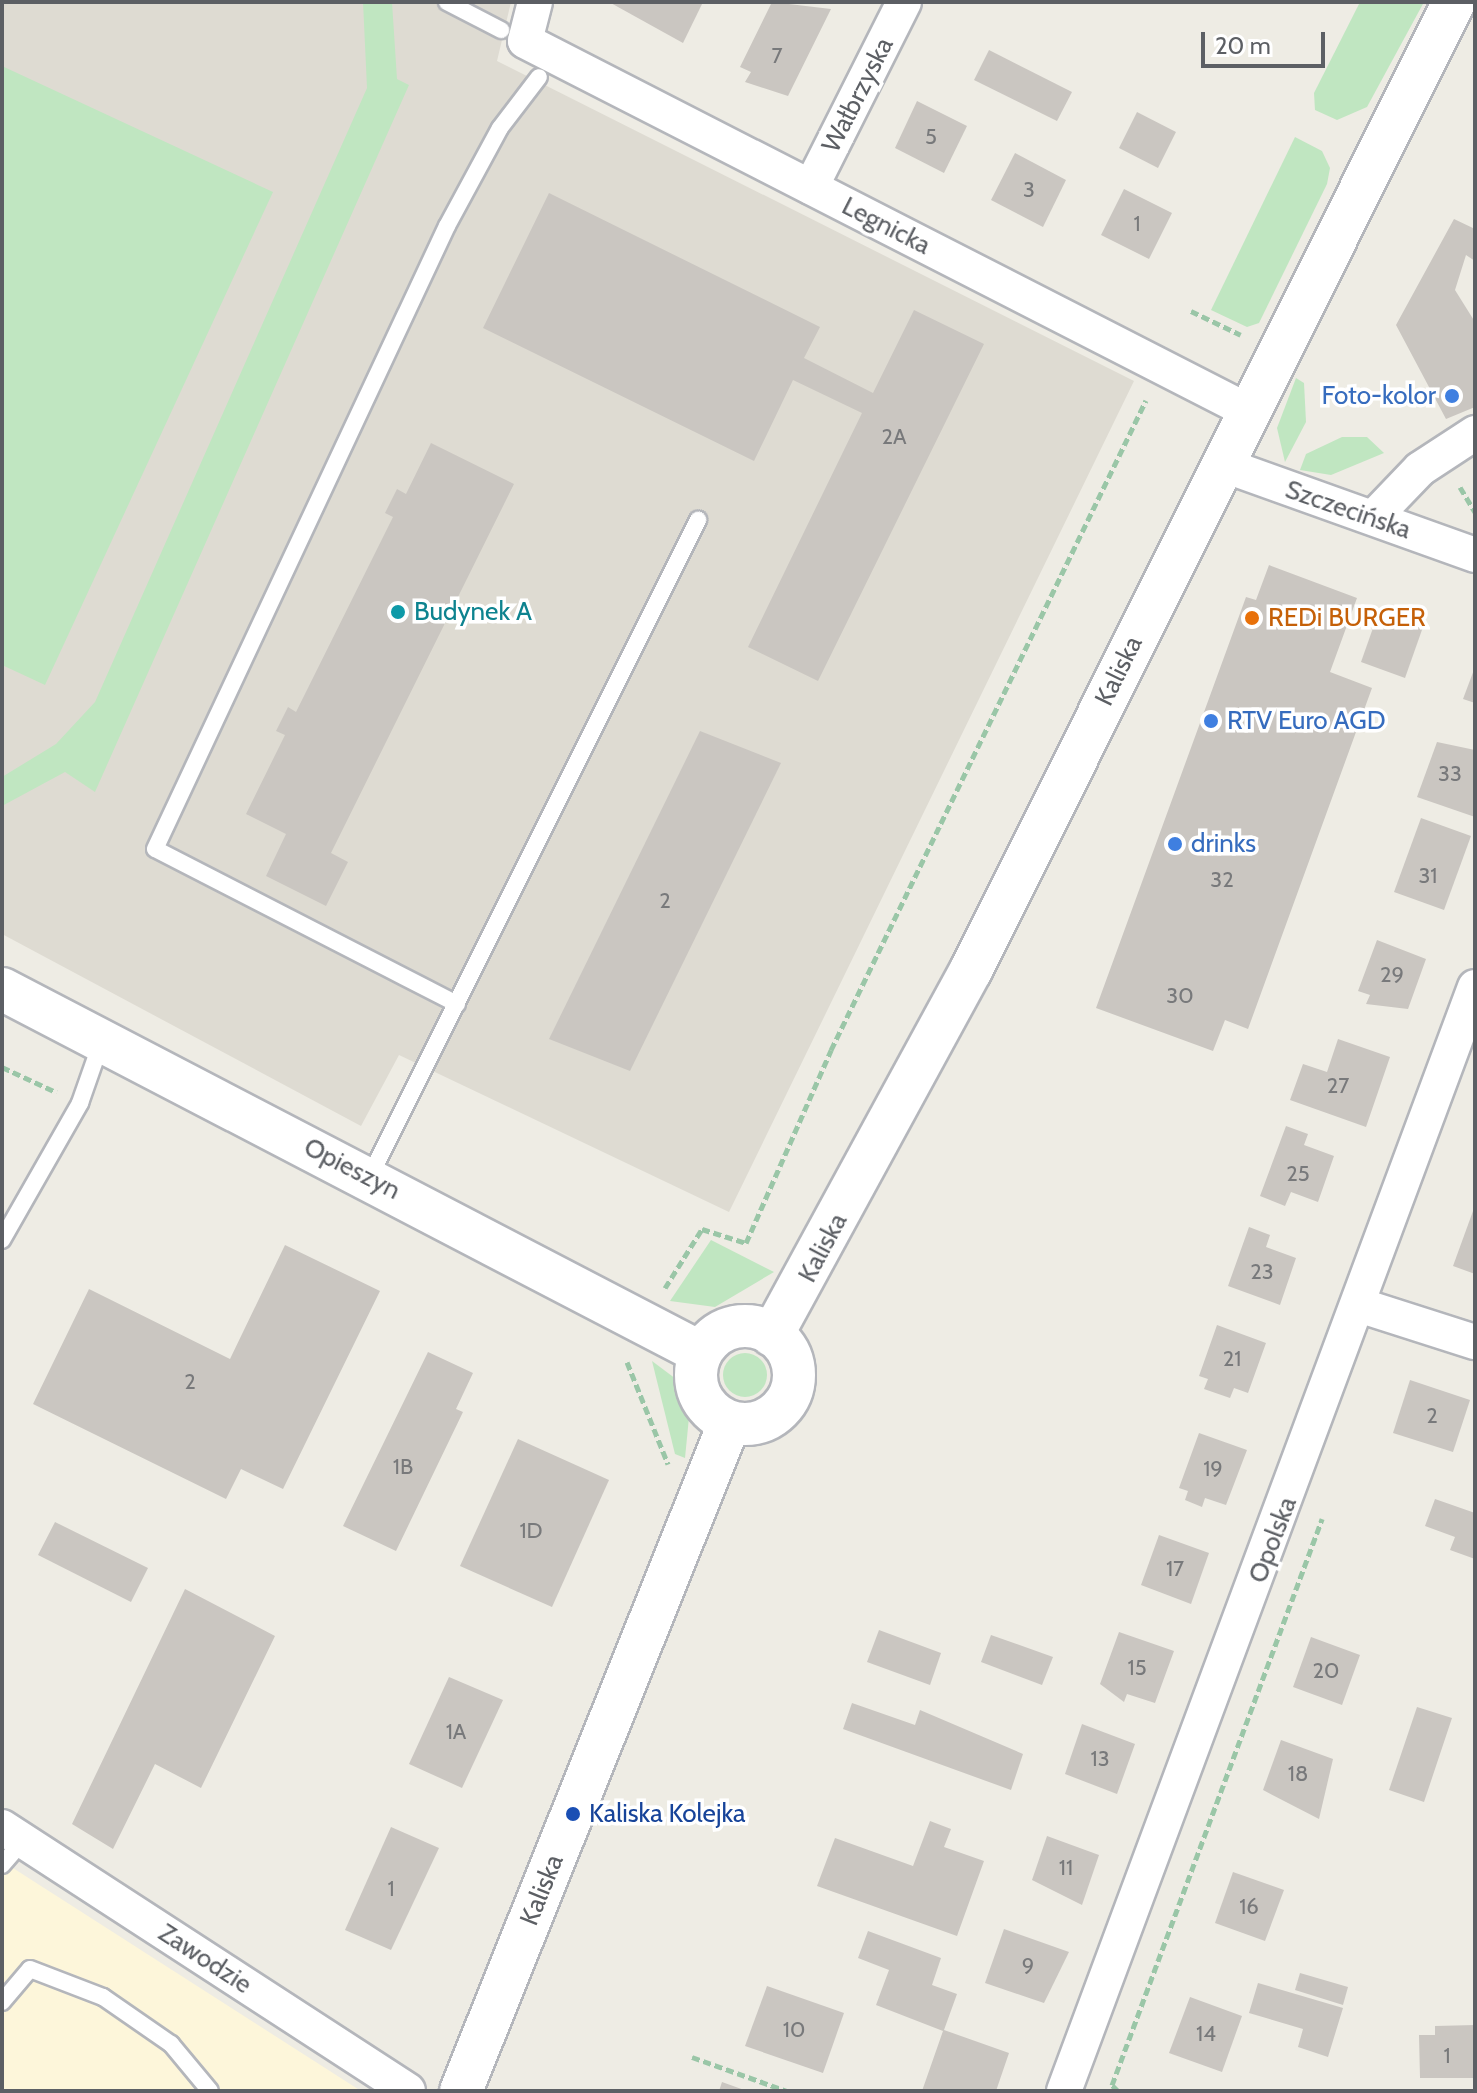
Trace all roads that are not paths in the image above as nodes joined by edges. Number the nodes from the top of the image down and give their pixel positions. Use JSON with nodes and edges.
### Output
{"nodes":[{"id":1,"x":447,"y":2,"type":"edge"},
{"id":2,"x":535,"y":2,"type":"edge"},
{"id":3,"x":904,"y":2,"type":"edge"},
{"id":4,"x":1454,"y":2,"type":"edge"},
{"id":5,"x":513,"y":35,"type":"junction"},
{"id":6,"x":539,"y":77,"type":"dead end"},
{"id":7,"x":811,"y":187,"type":"junction"},
{"id":8,"x":1248,"y":411,"type":"junction"},
{"id":9,"x":1475,"y":433,"type":"edge"},
{"id":10,"x":1221,"y":464,"type":"junction"},
{"id":11,"x":1374,"y":517,"type":"junction"},
{"id":12,"x":698,"y":520,"type":"dead end"},
{"id":13,"x":1475,"y":555,"type":"edge"},
{"id":14,"x":1475,"y":987,"type":"edge"},
{"id":15,"x":2,"y":989,"type":"edge"},
{"id":16,"x":457,"y":1004,"type":"junction"},
{"id":17,"x":102,"y":1041,"type":"junction"},
{"id":18,"x":369,"y":1178,"type":"junction"},
{"id":19,"x":2,"y":1240,"type":"edge"},
{"id":20,"x":1362,"y":1306,"type":"junction"},
{"id":21,"x":772,"y":1335,"type":"junction"},
{"id":22,"x":1475,"y":1342,"type":"edge"},
{"id":23,"x":701,"y":1353,"type":"junction"},
{"id":24,"x":730,"y":1422,"type":"junction"},
{"id":25,"x":9,"y":1844,"type":"edge"},
{"id":26,"x":2,"y":2002,"type":"edge"},
{"id":27,"x":210,"y":2091,"type":"edge"},
{"id":28,"x":408,"y":2091,"type":"edge"},
{"id":29,"x":461,"y":2091,"type":"edge"},
{"id":30,"x":1064,"y":2091,"type":"edge"}],
"edges":[{"from":1,"to":5,"type":"lane"},
{"from":2,"to":5,"type":"street"},
{"from":3,"to":7,"type":"street","name":"Wałbrzyska"},
{"from":4,"to":8,"type":"street","name":"Kaliska"},
{"from":5,"to":7,"type":"street","name":"Legnicka"},
{"from":6,"to":16,"type":"lane"},
{"from":7,"to":8,"type":"street","name":"Legnicka"},
{"from":8,"to":10,"type":"street","name":"Kaliska"},
{"from":9,"to":11,"type":"street"},
{"from":10,"to":11,"type":"street","name":"Szczecińska"},
{"from":10,"to":21,"type":"street","name":"Kaliska"},
{"from":11,"to":13,"type":"street","name":"Szczecińska"},
{"from":12,"to":16,"type":"lane"},
{"from":14,"to":20,"type":"street","name":"Opolska"},
{"from":15,"to":17,"type":"street","name":"Opieszyn"},
{"from":16,"to":18,"type":"lane"},
{"from":17,"to":18,"type":"street","name":"Opieszyn"},
{"from":17,"to":19,"type":"lane"},
{"from":18,"to":23,"type":"street","name":"Opieszyn"},
{"from":20,"to":22,"type":"street"},
{"from":20,"to":30,"type":"street","name":"Opolska"},
{"from":21,"to":23,"type":"street"},
{"from":21,"to":24,"type":"street"},
{"from":23,"to":24,"type":"street"},
{"from":24,"to":29,"type":"street","name":"Kaliska"},
{"from":25,"to":28,"type":"street","name":"Zawodzie"},
{"from":26,"to":27,"type":"lane"}]}
